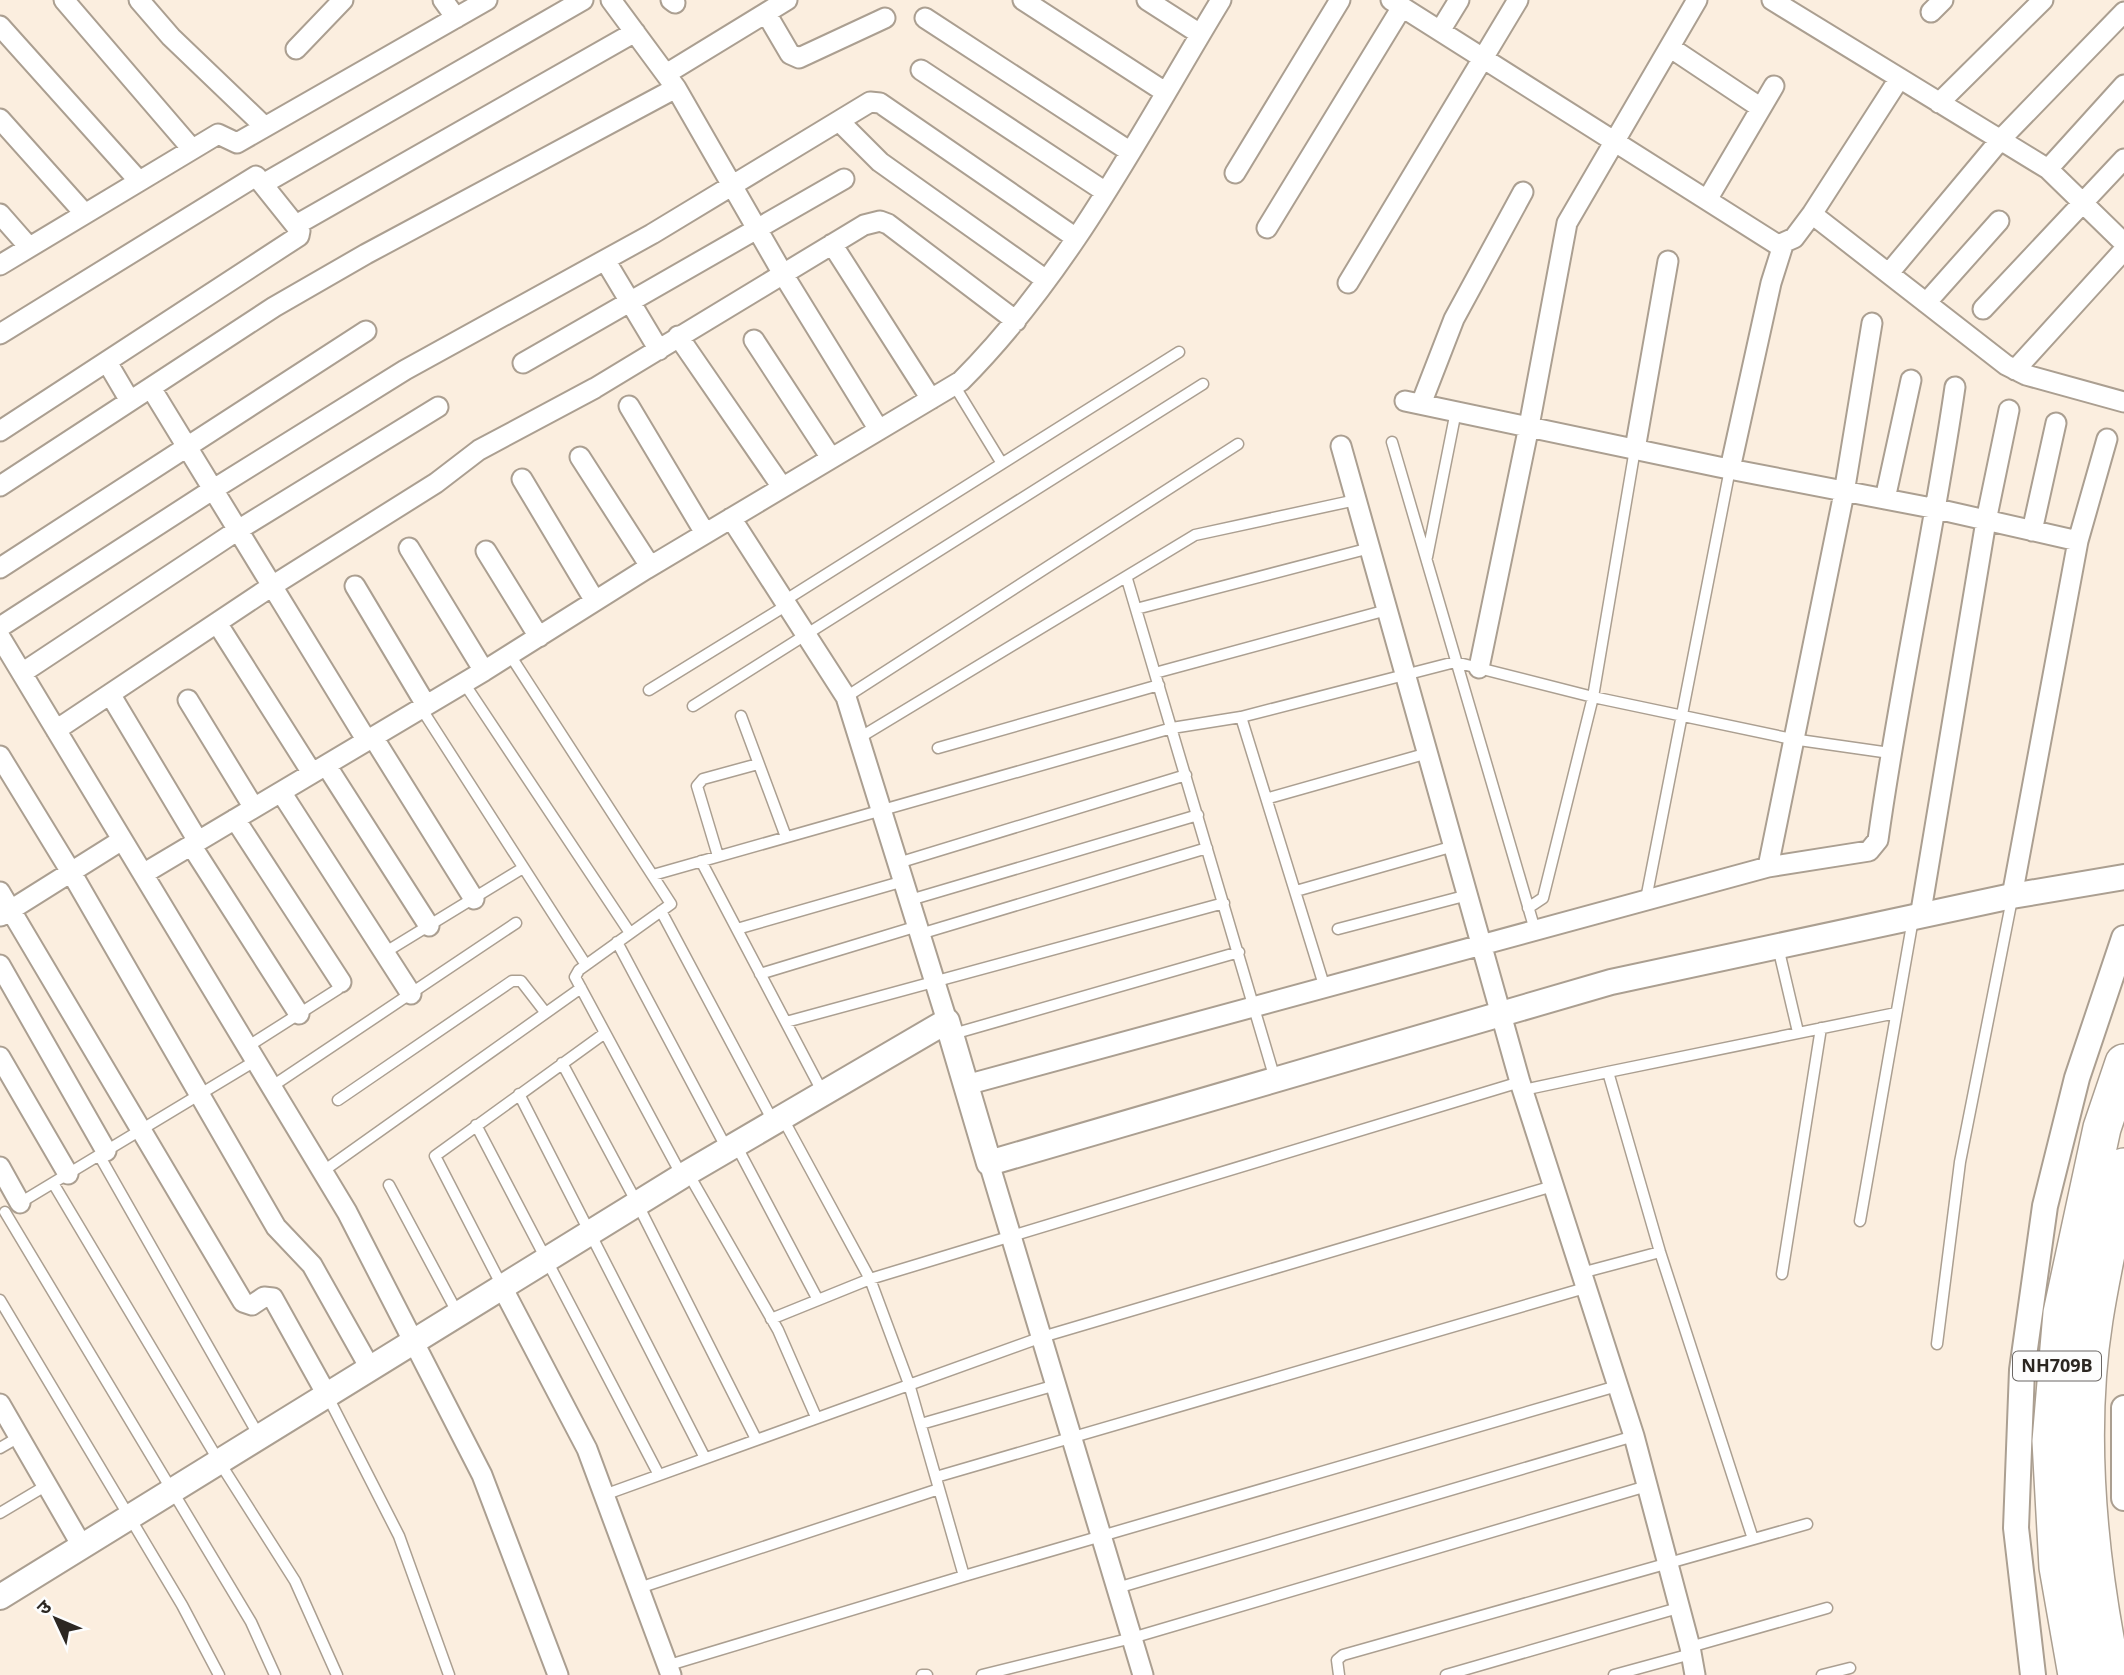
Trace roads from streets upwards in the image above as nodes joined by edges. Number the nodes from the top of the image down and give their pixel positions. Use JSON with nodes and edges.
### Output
{"nodes":[{"id":1,"x":64,"y":0,"type":"edge"},
{"id":2,"x":139,"y":0,"type":"edge"},
{"id":3,"x":343,"y":0,"type":"edge"},
{"id":4,"x":443,"y":0,"type":"edge"},
{"id":5,"x":487,"y":0,"type":"edge"},
{"id":6,"x":583,"y":0,"type":"edge"},
{"id":7,"x":611,"y":0,"type":"edge"},
{"id":8,"x":787,"y":0,"type":"edge"},
{"id":9,"x":1023,"y":0,"type":"edge"},
{"id":10,"x":1147,"y":0,"type":"edge"},
{"id":11,"x":1221,"y":0,"type":"edge"},
{"id":12,"x":1340,"y":0,"type":"edge"},
{"id":13,"x":1459,"y":0,"type":"edge"},
{"id":14,"x":1518,"y":0,"type":"edge"},
{"id":15,"x":1697,"y":0,"type":"edge"},
{"id":16,"x":1772,"y":0,"type":"edge"},
{"id":17,"x":2043,"y":0,"type":"edge"},
{"id":18,"x":1395,"y":2,"type":"edge"},
{"id":19,"x":2124,"y":12,"type":"edge"},
{"id":20,"x":766,"y":13,"type":"junction"},
{"id":21,"x":456,"y":18,"type":"junction"},
{"id":22,"x":885,"y":18,"type":"dead end"},
{"id":23,"x":925,"y":18,"type":"dead end"},
{"id":24,"x":0,"y":26,"type":"edge"},
{"id":25,"x":1440,"y":31,"type":"junction"},
{"id":26,"x":635,"y":32,"type":"junction"},
{"id":27,"x":1200,"y":34,"type":"junction"},
{"id":28,"x":1671,"y":48,"type":"junction"},
{"id":29,"x":296,"y":49,"type":"dead end"},
{"id":30,"x":1483,"y":58,"type":"junction"},
{"id":31,"x":921,"y":71,"type":"dead end"},
{"id":32,"x":1899,"y":79,"type":"junction"},
{"id":33,"x":671,"y":81,"type":"junction"},
{"id":34,"x":2124,"y":85,"type":"edge"},
{"id":35,"x":1774,"y":86,"type":"dead end"},
{"id":36,"x":1165,"y":92,"type":"junction"},
{"id":37,"x":1939,"y":103,"type":"junction"},
{"id":38,"x":1761,"y":108,"type":"junction"},
{"id":39,"x":0,"y":119,"type":"edge"},
{"id":40,"x":839,"y":121,"type":"junction"},
{"id":41,"x":265,"y":127,"type":"junction"},
{"id":42,"x":1614,"y":139,"type":"junction"},
{"id":43,"x":2001,"y":139,"type":"junction"},
{"id":44,"x":192,"y":149,"type":"junction"},
{"id":45,"x":1129,"y":151,"type":"junction"},
{"id":46,"x":2124,"y":159,"type":"edge"},
{"id":47,"x":2048,"y":169,"type":"junction"},
{"id":48,"x":1235,"y":173,"type":"dead end"},
{"id":49,"x":844,"y":179,"type":"dead end"},
{"id":50,"x":139,"y":181,"type":"junction"},
{"id":51,"x":263,"y":184,"type":"junction"},
{"id":52,"x":732,"y":186,"type":"junction"},
{"id":53,"x":1104,"y":191,"type":"junction"},
{"id":54,"x":1523,"y":192,"type":"dead end"},
{"id":55,"x":1707,"y":200,"type":"junction"},
{"id":56,"x":2083,"y":201,"type":"junction"},
{"id":57,"x":0,"y":214,"type":"edge"},
{"id":58,"x":85,"y":214,"type":"junction"},
{"id":59,"x":1812,"y":215,"type":"junction"},
{"id":60,"x":1999,"y":221,"type":"dead end"},
{"id":61,"x":296,"y":225,"type":"junction"},
{"id":62,"x":1268,"y":228,"type":"dead end"},
{"id":63,"x":757,"y":229,"type":"junction"},
{"id":64,"x":2121,"y":233,"type":"edge"},
{"id":65,"x":1076,"y":238,"type":"junction"},
{"id":66,"x":832,"y":244,"type":"junction"},
{"id":67,"x":1783,"y":245,"type":"junction"},
{"id":68,"x":30,"y":247,"type":"junction"},
{"id":69,"x":2124,"y":250,"type":"edge"},
{"id":70,"x":605,"y":260,"type":"junction"},
{"id":71,"x":1668,"y":261,"type":"dead end"},
{"id":72,"x":0,"y":265,"type":"edge"},
{"id":73,"x":1889,"y":273,"type":"junction"},
{"id":74,"x":783,"y":274,"type":"junction"},
{"id":75,"x":1046,"y":280,"type":"junction"},
{"id":76,"x":1348,"y":283,"type":"dead end"},
{"id":77,"x":630,"y":302,"type":"junction"},
{"id":78,"x":1926,"y":303,"type":"junction"},
{"id":79,"x":1983,"y":309,"type":"dead end"},
{"id":80,"x":1016,"y":321,"type":"junction"},
{"id":81,"x":1871,"y":323,"type":"dead end"},
{"id":82,"x":366,"y":331,"type":"dead end"},
{"id":83,"x":0,"y":334,"type":"edge"},
{"id":84,"x":678,"y":336,"type":"junction"},
{"id":85,"x":754,"y":340,"type":"dead end"},
{"id":86,"x":659,"y":350,"type":"junction"},
{"id":87,"x":107,"y":362,"type":"junction"},
{"id":88,"x":523,"y":363,"type":"dead end"},
{"id":89,"x":2015,"y":370,"type":"junction"},
{"id":90,"x":1911,"y":380,"type":"dead end"},
{"id":91,"x":150,"y":387,"type":"junction"},
{"id":92,"x":1955,"y":387,"type":"dead end"},
{"id":93,"x":931,"y":399,"type":"junction"},
{"id":94,"x":130,"y":401,"type":"junction"},
{"id":95,"x":2124,"y":402,"type":"edge"},
{"id":96,"x":629,"y":406,"type":"dead end"},
{"id":97,"x":438,"y":407,"type":"dead end"},
{"id":98,"x":2008,"y":410,"type":"dead end"},
{"id":99,"x":2056,"y":423,"type":"dead end"},
{"id":100,"x":1529,"y":426,"type":"junction"},
{"id":101,"x":879,"y":430,"type":"junction"},
{"id":102,"x":0,"y":431,"type":"edge"},
{"id":103,"x":2107,"y":439,"type":"dead end"},
{"id":104,"x":1341,"y":446,"type":"dead end"},
{"id":105,"x":187,"y":447,"type":"junction"},
{"id":106,"x":1635,"y":449,"type":"junction"},
{"id":107,"x":580,"y":457,"type":"dead end"},
{"id":108,"x":831,"y":458,"type":"junction"},
{"id":109,"x":1730,"y":469,"type":"junction"},
{"id":110,"x":522,"y":479,"type":"dead end"},
{"id":111,"x":0,"y":486,"type":"edge"},
{"id":112,"x":782,"y":487,"type":"junction"},
{"id":113,"x":213,"y":489,"type":"junction"},
{"id":114,"x":1844,"y":492,"type":"junction"},
{"id":115,"x":1885,"y":499,"type":"junction"},
{"id":116,"x":1937,"y":509,"type":"junction"},
{"id":117,"x":731,"y":518,"type":"junction"},
{"id":118,"x":1986,"y":520,"type":"junction"},
{"id":119,"x":238,"y":530,"type":"junction"},
{"id":120,"x":2032,"y":531,"type":"junction"},
{"id":121,"x":705,"y":533,"type":"junction"},
{"id":122,"x":2078,"y":541,"type":"junction"},
{"id":123,"x":409,"y":548,"type":"dead end"},
{"id":124,"x":486,"y":551,"type":"dead end"},
{"id":125,"x":650,"y":566,"type":"junction"},
{"id":126,"x":0,"y":568,"type":"edge"},
{"id":127,"x":272,"y":586,"type":"junction"},
{"id":128,"x":355,"y":586,"type":"dead end"},
{"id":129,"x":595,"y":601,"type":"junction"},
{"id":130,"x":217,"y":623,"type":"junction"},
{"id":131,"x":0,"y":627,"type":"edge"},
{"id":132,"x":0,"y":637,"type":"edge"},
{"id":133,"x":539,"y":637,"type":"junction"},
{"id":134,"x":1479,"y":668,"type":"road end"},
{"id":135,"x":484,"y":671,"type":"junction"},
{"id":136,"x":22,"y":673,"type":"junction"},
{"id":137,"x":110,"y":694,"type":"junction"},
{"id":138,"x":188,"y":700,"type":"dead end"},
{"id":139,"x":424,"y":707,"type":"junction"},
{"id":140,"x":56,"y":730,"type":"junction"},
{"id":141,"x":370,"y":739,"type":"junction"},
{"id":142,"x":0,"y":757,"type":"edge"},
{"id":143,"x":319,"y":769,"type":"junction"},
{"id":144,"x":281,"y":792,"type":"junction"},
{"id":145,"x":254,"y":808,"type":"junction"},
{"id":146,"x":235,"y":819,"type":"junction"},
{"id":147,"x":122,"y":840,"type":"junction"},
{"id":148,"x":194,"y":843,"type":"junction"},
{"id":149,"x":1768,"y":867,"type":"junction"},
{"id":150,"x":71,"y":872,"type":"junction"},
{"id":151,"x":143,"y":874,"type":"junction"},
{"id":152,"x":2124,"y":876,"type":"edge"},
{"id":153,"x":0,"y":892,"type":"edge"},
{"id":154,"x":2012,"y":896,"type":"junction"},
{"id":155,"x":474,"y":898,"type":"road end"},
{"id":156,"x":5,"y":913,"type":"edge"},
{"id":157,"x":1917,"y":918,"type":"junction"},
{"id":158,"x":429,"y":926,"type":"road end"},
{"id":159,"x":2124,"y":938,"type":"edge"},
{"id":160,"x":1482,"y":944,"type":"junction"},
{"id":161,"x":0,"y":965,"type":"edge"},
{"id":162,"x":341,"y":982,"type":"road end"},
{"id":163,"x":411,"y":994,"type":"road end"},
{"id":164,"x":299,"y":1014,"type":"road end"},
{"id":165,"x":1502,"y":1014,"type":"junction"},
{"id":166,"x":949,"y":1028,"type":"junction"},
{"id":167,"x":0,"y":1056,"type":"edge"},
{"id":168,"x":2124,"y":1063,"type":"edge"},
{"id":169,"x":966,"y":1085,"type":"junction"},
{"id":170,"x":103,"y":1153,"type":"road end"},
{"id":171,"x":989,"y":1163,"type":"junction"},
{"id":172,"x":0,"y":1167,"type":"edge"},
{"id":173,"x":2124,"y":1167,"type":"edge"},
{"id":174,"x":61,"y":1178,"type":"road end"},
{"id":175,"x":8,"y":1210,"type":"edge"},
{"id":176,"x":502,"y":1287,"type":"junction"},
{"id":177,"x":412,"y":1342,"type":"junction"},
{"id":178,"x":370,"y":1368,"type":"junction"},
{"id":179,"x":327,"y":1395,"type":"junction"},
{"id":180,"x":0,"y":1404,"type":"edge"},
{"id":181,"x":2124,"y":1408,"type":"edge"},
{"id":182,"x":2124,"y":1498,"type":"edge"},
{"id":183,"x":82,"y":1546,"type":"junction"},
{"id":184,"x":0,"y":1597,"type":"edge"},
{"id":185,"x":668,"y":1671,"type":"edge"},
{"id":186,"x":558,"y":1675,"type":"edge"},
{"id":187,"x":1143,"y":1675,"type":"edge"},
{"id":188,"x":1695,"y":1675,"type":"edge"},
{"id":189,"x":2033,"y":1675,"type":"edge"},
{"id":190,"x":2077,"y":1675,"type":"edge"},
{"id":191,"x":2112,"y":1675,"type":"edge"}],
"edges":[{"from":1,"to":44,"type":"street"},
{"from":2,"to":41,"type":"street"},
{"from":3,"to":29,"type":"street"},
{"from":4,"to":21,"type":"street"},
{"from":5,"to":21,"type":"street"},
{"from":6,"to":51,"type":"street"},
{"from":7,"to":26,"type":"street"},
{"from":8,"to":20,"type":"street"},
{"from":9,"to":36,"type":"street"},
{"from":10,"to":27,"type":"street"},
{"from":11,"to":27,"type":"street"},
{"from":12,"to":48,"type":"street"},
{"from":13,"to":25,"type":"street"},
{"from":14,"to":30,"type":"street"},
{"from":15,"to":28,"type":"street"},
{"from":16,"to":32,"type":"street"},
{"from":17,"to":37,"type":"street"},
{"from":18,"to":25,"type":"street"},
{"from":18,"to":62,"type":"street"},
{"from":19,"to":43,"type":"street"},
{"from":20,"to":22,"type":"street"},
{"from":20,"to":33,"type":"street"},
{"from":21,"to":41,"type":"street"},
{"from":23,"to":45,"type":"street"},
{"from":24,"to":50,"type":"street"},
{"from":25,"to":30,"type":"street"},
{"from":26,"to":33,"type":"street"},
{"from":26,"to":61,"type":"street"},
{"from":27,"to":36,"type":"street"},
{"from":28,"to":38,"type":"street"},
{"from":28,"to":42,"type":"street"},
{"from":30,"to":42,"type":"street"},
{"from":30,"to":76,"type":"street"},
{"from":31,"to":53,"type":"street"},
{"from":32,"to":37,"type":"street"},
{"from":32,"to":59,"type":"street"},
{"from":33,"to":52,"type":"street"},
{"from":33,"to":91,"type":"street"},
{"from":34,"to":47,"type":"street"},
{"from":35,"to":38,"type":"street"},
{"from":36,"to":45,"type":"street"},
{"from":37,"to":43,"type":"street"},
{"from":38,"to":55,"type":"street"},
{"from":39,"to":58,"type":"street"},
{"from":40,"to":52,"type":"street"},
{"from":40,"to":65,"type":"street"},
{"from":40,"to":75,"type":"street"},
{"from":41,"to":44,"type":"street"},
{"from":42,"to":55,"type":"street"},
{"from":42,"to":100,"type":"street"},
{"from":43,"to":47,"type":"street"},
{"from":43,"to":73,"type":"street"},
{"from":44,"to":50,"type":"street"},
{"from":45,"to":53,"type":"street"},
{"from":46,"to":56,"type":"street"},
{"from":47,"to":56,"type":"street"},
{"from":49,"to":63,"type":"street"},
{"from":50,"to":58,"type":"street"},
{"from":51,"to":61,"type":"street"},
{"from":51,"to":83,"type":"street"},
{"from":52,"to":63,"type":"street"},
{"from":52,"to":70,"type":"street"},
{"from":53,"to":65,"type":"street"},
{"from":54,"to":100,"type":"street"},
{"from":55,"to":67,"type":"street"},
{"from":56,"to":64,"type":"street"},
{"from":56,"to":79,"type":"street"},
{"from":57,"to":68,"type":"street"},
{"from":58,"to":68,"type":"street"},
{"from":59,"to":67,"type":"street"},
{"from":59,"to":73,"type":"street"},
{"from":60,"to":78,"type":"street"},
{"from":61,"to":87,"type":"street"},
{"from":63,"to":74,"type":"street"},
{"from":63,"to":77,"type":"street"},
{"from":65,"to":75,"type":"street"},
{"from":66,"to":74,"type":"street"},
{"from":66,"to":80,"type":"street"},
{"from":66,"to":93,"type":"street"},
{"from":67,"to":109,"type":"street"},
{"from":68,"to":72,"type":"street"},
{"from":69,"to":89,"type":"street"},
{"from":70,"to":77,"type":"street"},
{"from":70,"to":113,"type":"street"},
{"from":71,"to":106,"type":"street"},
{"from":73,"to":78,"type":"street"},
{"from":74,"to":84,"type":"street"},
{"from":74,"to":101,"type":"street"},
{"from":75,"to":80,"type":"street"},
{"from":77,"to":86,"type":"street"},
{"from":77,"to":88,"type":"street"},
{"from":78,"to":89,"type":"street"},
{"from":80,"to":93,"type":"street"},
{"from":81,"to":114,"type":"street"},
{"from":82,"to":105,"type":"street"},
{"from":84,"to":86,"type":"street"},
{"from":84,"to":112,"type":"street"},
{"from":85,"to":108,"type":"street"},
{"from":86,"to":127,"type":"street"},
{"from":87,"to":94,"type":"street"},
{"from":87,"to":102,"type":"street"},
{"from":89,"to":95,"type":"street"},
{"from":90,"to":115,"type":"street"},
{"from":91,"to":94,"type":"street"},
{"from":91,"to":105,"type":"street"},
{"from":92,"to":116,"type":"street"},
{"from":93,"to":101,"type":"street"},
{"from":94,"to":111,"type":"street"},
{"from":96,"to":121,"type":"street"},
{"from":97,"to":119,"type":"street"},
{"from":98,"to":118,"type":"street"},
{"from":99,"to":120,"type":"street"},
{"from":100,"to":106,"type":"street"},
{"from":100,"to":134,"type":"street"},
{"from":101,"to":108,"type":"street"},
{"from":103,"to":122,"type":"street"},
{"from":104,"to":160,"type":"street"},
{"from":105,"to":113,"type":"street"},
{"from":105,"to":126,"type":"street"},
{"from":106,"to":109,"type":"street"},
{"from":107,"to":125,"type":"street"},
{"from":108,"to":112,"type":"street"},
{"from":109,"to":114,"type":"street"},
{"from":110,"to":129,"type":"street"},
{"from":112,"to":117,"type":"street"},
{"from":113,"to":119,"type":"street"},
{"from":113,"to":131,"type":"street"},
{"from":114,"to":115,"type":"street"},
{"from":114,"to":149,"type":"street"},
{"from":115,"to":116,"type":"street"},
{"from":116,"to":118,"type":"street"},
{"from":116,"to":149,"type":"street"},
{"from":117,"to":121,"type":"street"},
{"from":117,"to":166,"type":"street"},
{"from":118,"to":120,"type":"street"},
{"from":118,"to":157,"type":"street"},
{"from":119,"to":127,"type":"street"},
{"from":119,"to":136,"type":"street"},
{"from":120,"to":122,"type":"street"},
{"from":121,"to":125,"type":"street"},
{"from":122,"to":154,"type":"street"},
{"from":123,"to":135,"type":"street"},
{"from":124,"to":133,"type":"street"},
{"from":125,"to":129,"type":"street"},
{"from":127,"to":130,"type":"street"},
{"from":127,"to":141,"type":"street"},
{"from":128,"to":139,"type":"street"},
{"from":129,"to":133,"type":"street"},
{"from":130,"to":137,"type":"street"},
{"from":130,"to":143,"type":"street"},
{"from":132,"to":136,"type":"street"},
{"from":133,"to":135,"type":"street"},
{"from":135,"to":139,"type":"street"},
{"from":136,"to":140,"type":"street"},
{"from":137,"to":140,"type":"street"},
{"from":137,"to":148,"type":"street"},
{"from":138,"to":145,"type":"street"},
{"from":139,"to":141,"type":"street"},
{"from":140,"to":147,"type":"street"},
{"from":141,"to":143,"type":"street"},
{"from":141,"to":155,"type":"street"},
{"from":142,"to":150,"type":"street"},
{"from":143,"to":144,"type":"street"},
{"from":143,"to":158,"type":"street"},
{"from":144,"to":145,"type":"street"},
{"from":144,"to":163,"type":"street"},
{"from":145,"to":146,"type":"street"},
{"from":146,"to":148,"type":"street"},
{"from":146,"to":162,"type":"street"},
{"from":147,"to":150,"type":"street"},
{"from":147,"to":151,"type":"street"},
{"from":148,"to":151,"type":"street"},
{"from":148,"to":164,"type":"street"},
{"from":149,"to":160,"type":"street"},
{"from":150,"to":156,"type":"street"},
{"from":150,"to":178,"type":"street"},
{"from":151,"to":177,"type":"street"},
{"from":152,"to":154,"type":"street"},
{"from":153,"to":156,"type":"street"},
{"from":154,"to":157,"type":"street"},
{"from":156,"to":179,"type":"street"},
{"from":157,"to":165,"type":"street"},
{"from":159,"to":189,"type":"street"},
{"from":160,"to":165,"type":"street"},
{"from":160,"to":169,"type":"street"},
{"from":161,"to":170,"type":"street"},
{"from":165,"to":171,"type":"street"},
{"from":165,"to":188,"type":"street"},
{"from":166,"to":169,"type":"street"},
{"from":166,"to":176,"type":"street"},
{"from":167,"to":174,"type":"street"},
{"from":168,"to":190,"type":"highway","number":"NH709B"},
{"from":169,"to":171,"type":"street"},
{"from":171,"to":187,"type":"street"},
{"from":172,"to":175,"type":"street"},
{"from":173,"to":191,"type":"highway","number":"NH709B"},
{"from":176,"to":177,"type":"street"},
{"from":176,"to":185,"type":"street"},
{"from":177,"to":178,"type":"street"},
{"from":177,"to":186,"type":"street"},
{"from":178,"to":179,"type":"street"},
{"from":179,"to":183,"type":"street"},
{"from":180,"to":183,"type":"street"},
{"from":181,"to":182,"type":"street"},
{"from":183,"to":184,"type":"street"}]}
